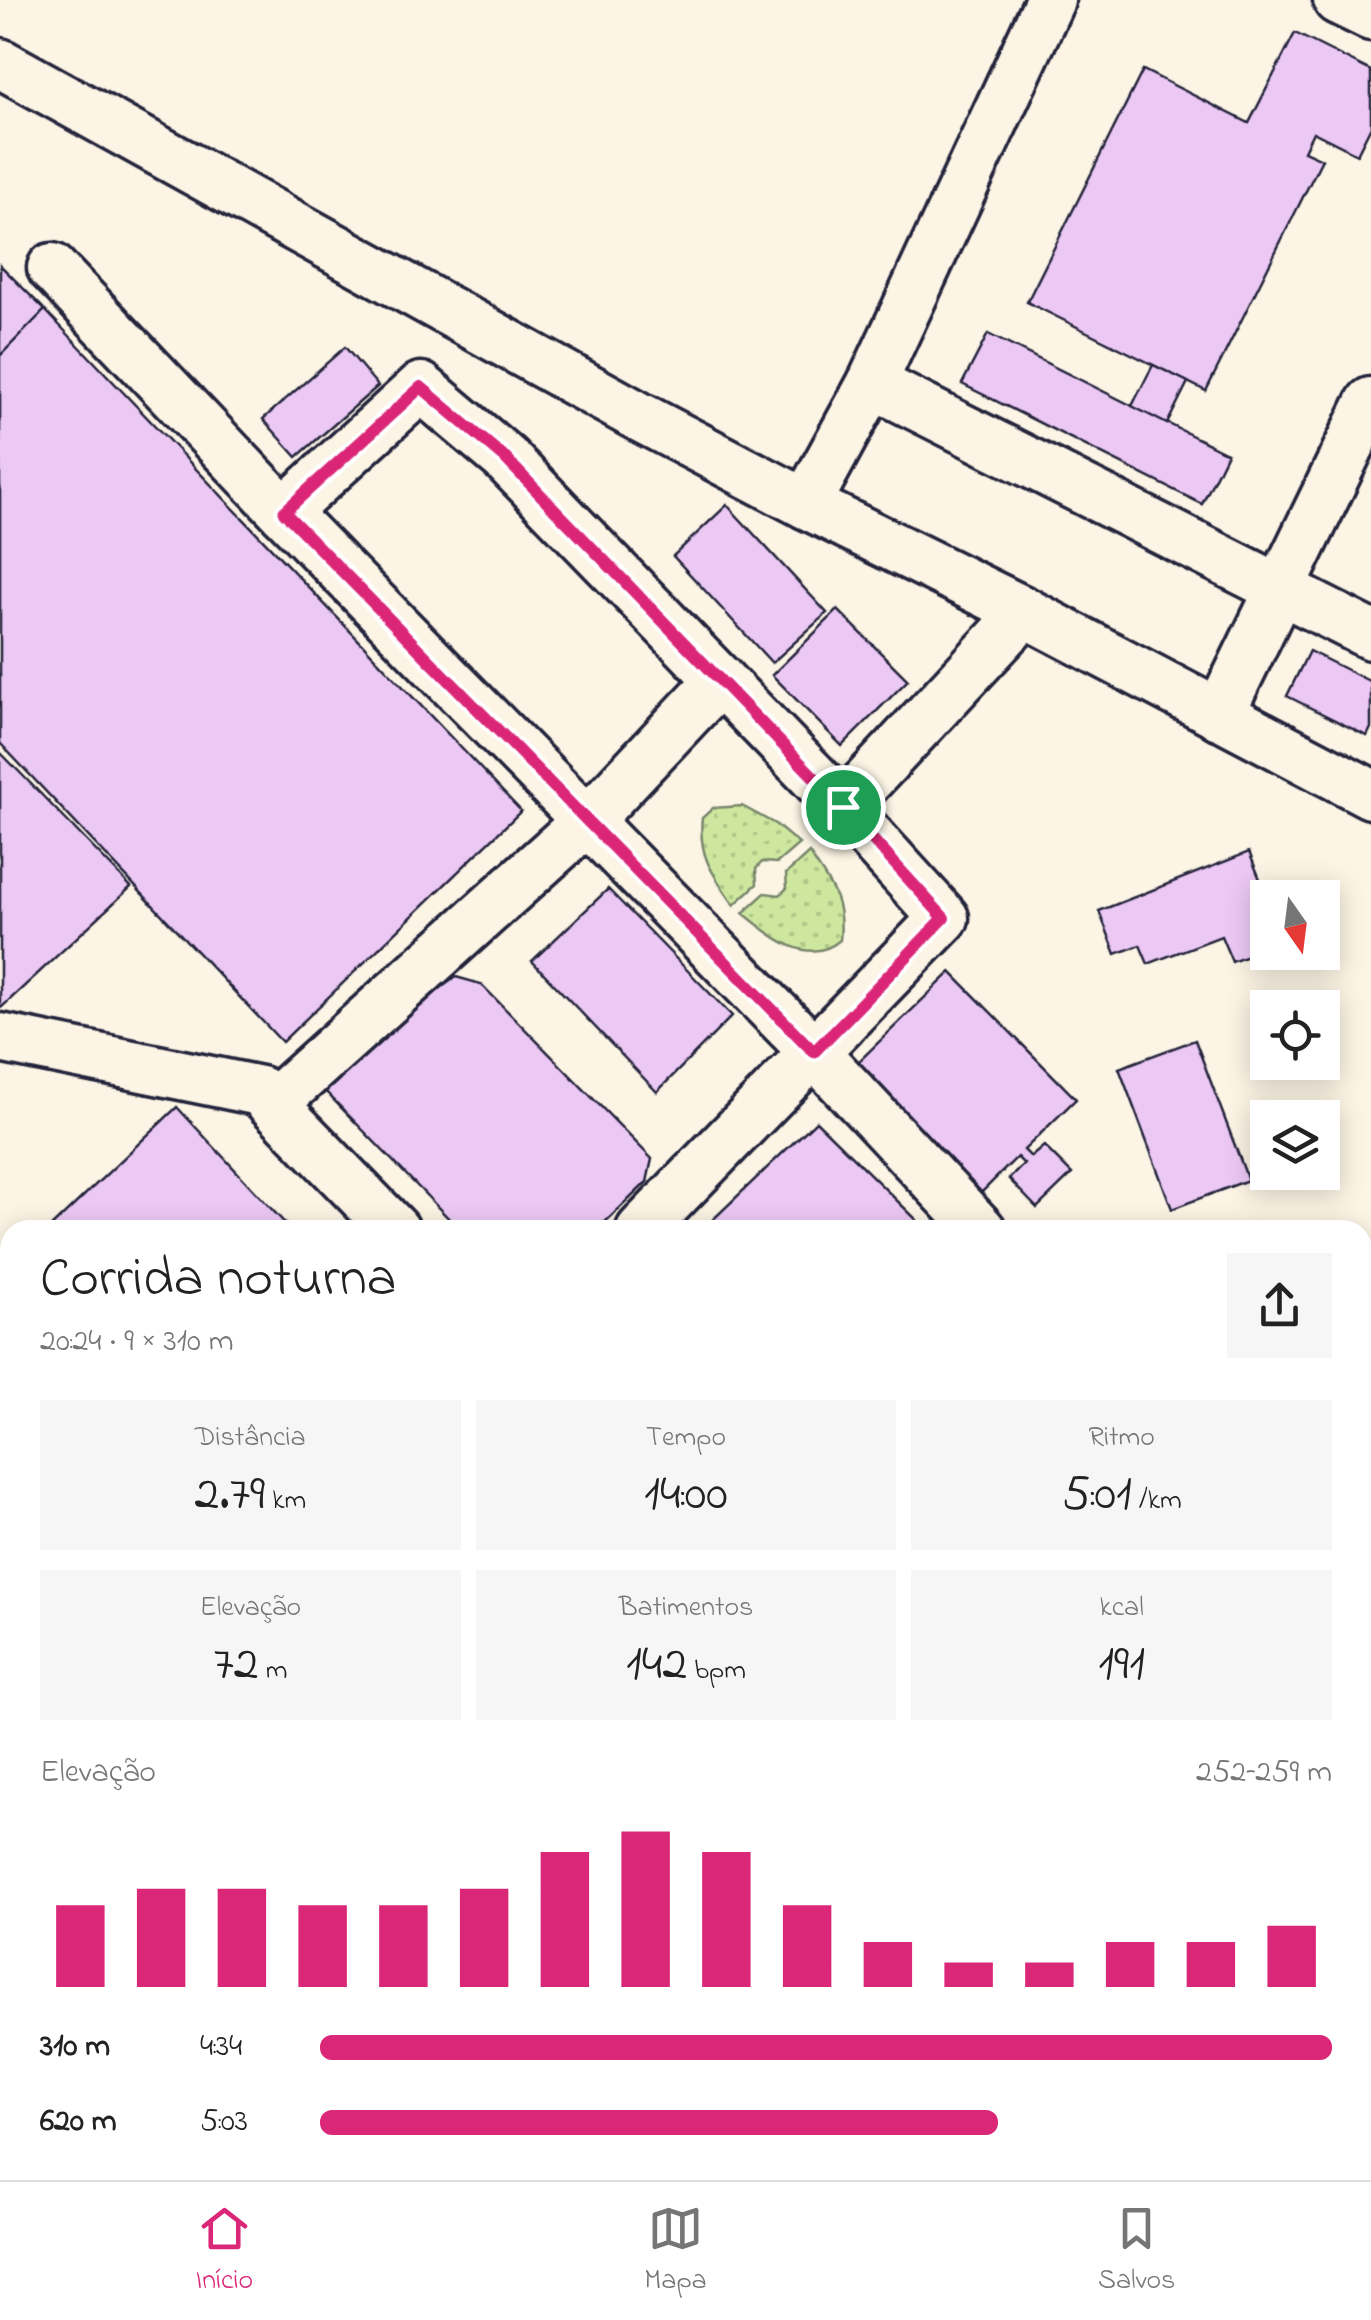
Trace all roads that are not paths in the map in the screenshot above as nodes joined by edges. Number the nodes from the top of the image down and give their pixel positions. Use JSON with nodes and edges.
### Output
{"nodes":[{"id":1,"x":1050,"y":0,"type":"edge"},
{"id":2,"x":1338,"y":0,"type":"edge"},
{"id":3,"x":1371,"y":16,"type":"edge"},
{"id":4,"x":0,"y":63,"type":"edge"},
{"id":5,"x":52,"y":268,"type":"dead end"},
{"id":6,"x":872,"y":383,"type":"junction"},
{"id":7,"x":1371,"y":402,"type":"edge"},
{"id":8,"x":806,"y":504,"type":"junction"},
{"id":9,"x":284,"y":512,"type":"junction"},
{"id":10,"x":1279,"y":588,"type":"junction"},
{"id":11,"x":1026,"y":612,"type":"junction"},
{"id":12,"x":1371,"y":635,"type":"edge"},
{"id":13,"x":720,"y":680,"type":"junction"},
{"id":14,"x":1219,"y":714,"type":"junction"},
{"id":15,"x":1371,"y":794,"type":"edge"},
{"id":16,"x":843,"y":807,"type":"junction"},
{"id":17,"x":587,"y":821,"type":"junction"},
{"id":18,"x":0,"y":1038,"type":"edge"},
{"id":19,"x":814,"y":1052,"type":"junction"},
{"id":20,"x":273,"y":1104,"type":"junction"},
{"id":21,"x":385,"y":1220,"type":"edge"},
{"id":22,"x":651,"y":1220,"type":"edge"},
{"id":23,"x":972,"y":1220,"type":"edge"}],
"edges":[{"from":1,"to":6,"type":"street"},
{"from":2,"to":3,"type":"street"},
{"from":4,"to":8,"type":"street"},
{"from":5,"to":9,"type":"street"},
{"from":6,"to":8,"type":"street"},
{"from":6,"to":10,"type":"street"},
{"from":7,"to":10,"type":"street"},
{"from":8,"to":11,"type":"street"},
{"from":9,"to":13,"type":"street"},
{"from":9,"to":17,"type":"street"},
{"from":10,"to":12,"type":"street"},
{"from":10,"to":14,"type":"street"},
{"from":11,"to":14,"type":"street"},
{"from":11,"to":16,"type":"street"},
{"from":13,"to":16,"type":"street"},
{"from":13,"to":17,"type":"street"},
{"from":14,"to":15,"type":"street"},
{"from":16,"to":19,"type":"street"},
{"from":17,"to":19,"type":"street"},
{"from":17,"to":20,"type":"street"},
{"from":18,"to":20,"type":"street"},
{"from":19,"to":22,"type":"street"},
{"from":19,"to":23,"type":"street"},
{"from":20,"to":21,"type":"street"}]}
